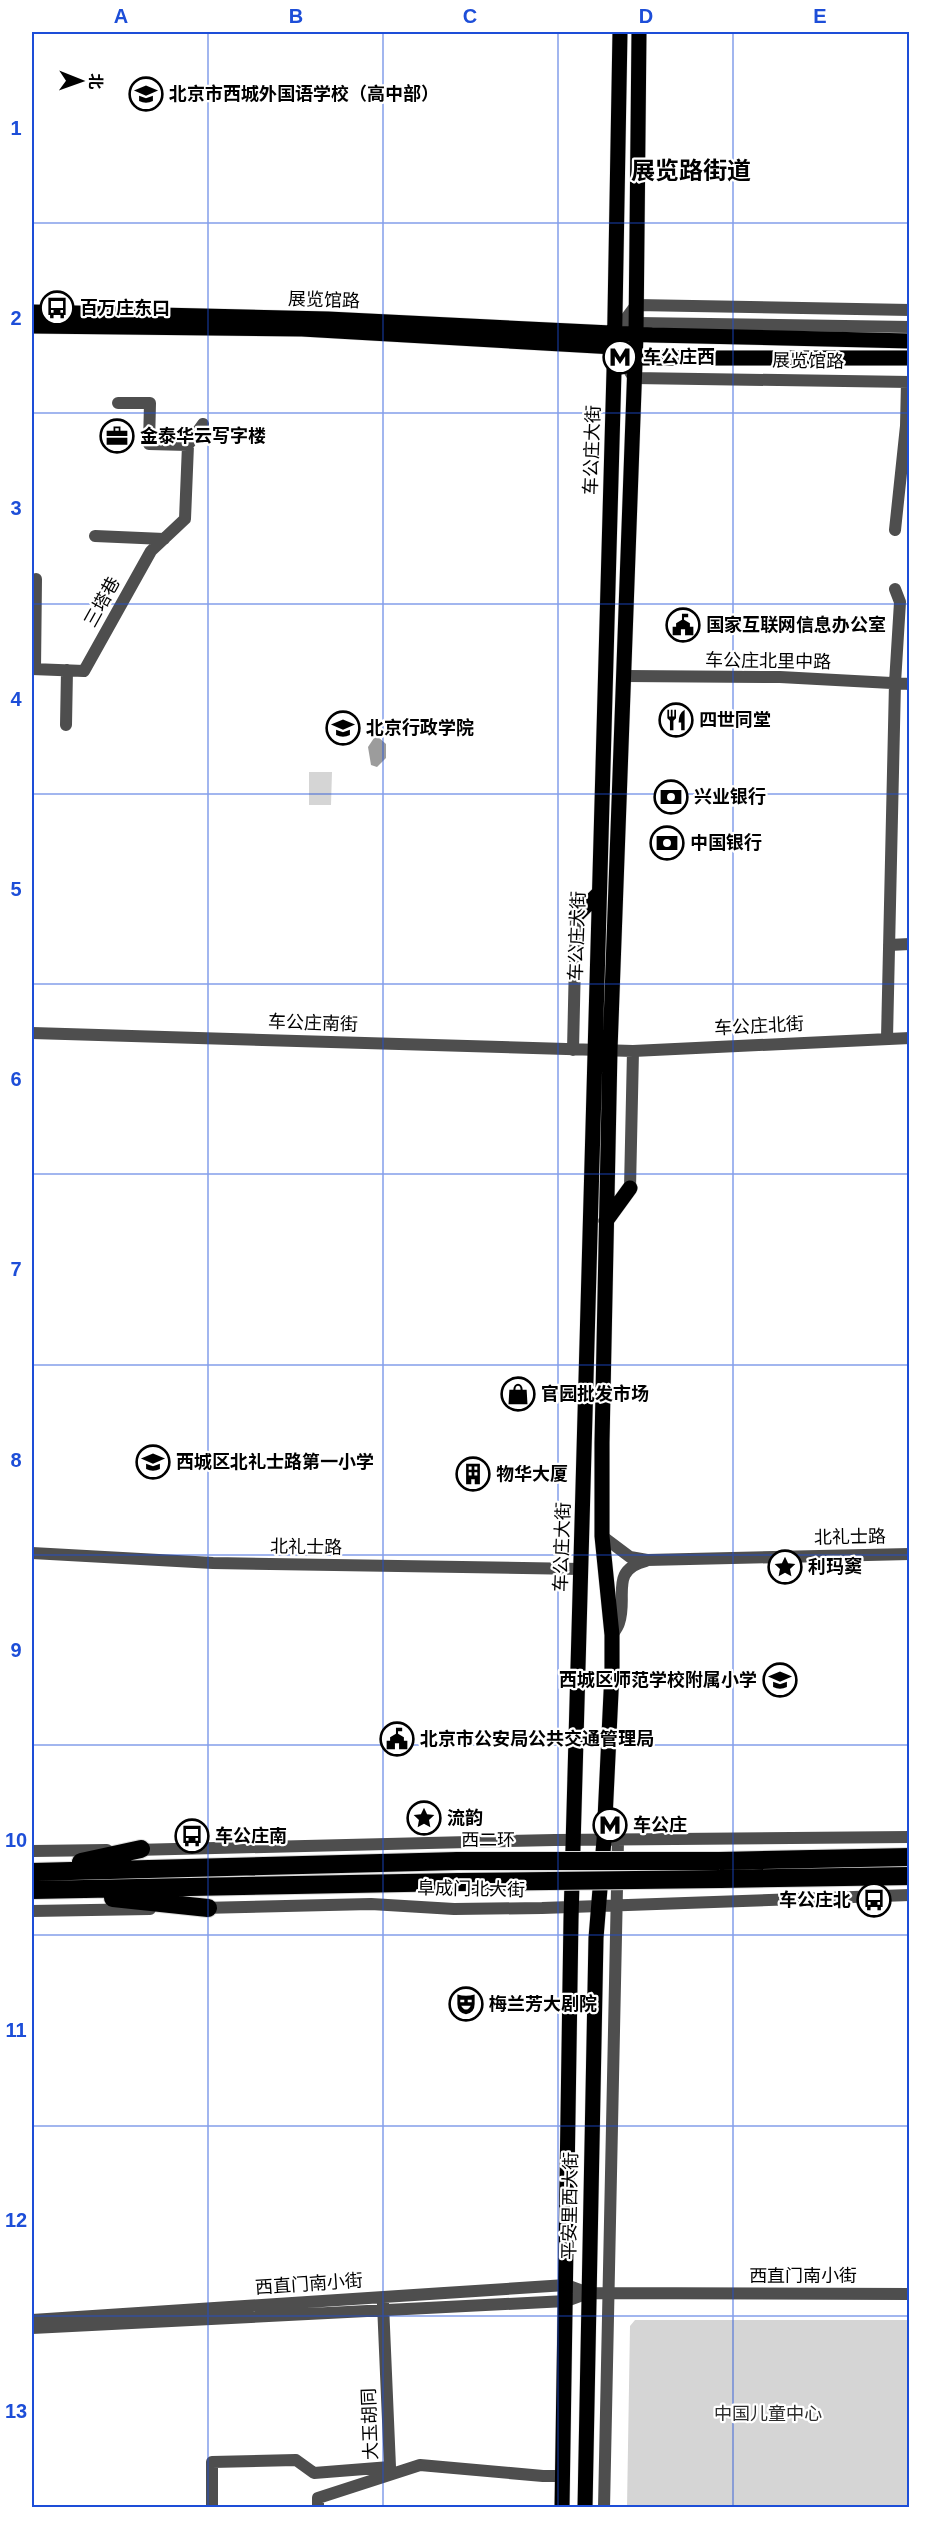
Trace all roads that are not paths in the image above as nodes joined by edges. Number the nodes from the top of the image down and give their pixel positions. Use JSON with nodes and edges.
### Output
{"nodes":[{"id":1,"x":620,"y":32,"type":"edge"},
{"id":2,"x":639,"y":32,"type":"edge"},
{"id":3,"x":636,"y":306,"type":"junction"},
{"id":4,"x":800,"y":308,"type":"junction"},
{"id":5,"x":909,"y":310,"type":"edge"},
{"id":6,"x":32,"y":312,"type":"edge"},
{"id":7,"x":32,"y":326,"type":"edge"},
{"id":8,"x":875,"y":327,"type":"junction"},
{"id":9,"x":909,"y":327,"type":"edge"},
{"id":10,"x":636,"y":329,"type":"junction"},
{"id":11,"x":614,"y":340,"type":"junction"},
{"id":12,"x":909,"y":341,"type":"edge"},
{"id":13,"x":635,"y":358,"type":"junction"},
{"id":14,"x":909,"y":358,"type":"edge"},
{"id":15,"x":634,"y":378,"type":"junction"},
{"id":16,"x":908,"y":382,"type":"edge"},
{"id":17,"x":118,"y":403,"type":"dead end"},
{"id":18,"x":203,"y":424,"type":"dead end"},
{"id":19,"x":189,"y":446,"type":"junction"},
{"id":20,"x":896,"y":530,"type":"dead end"},
{"id":21,"x":95,"y":536,"type":"dead end"},
{"id":22,"x":164,"y":539,"type":"junction"},
{"id":23,"x":36,"y":579,"type":"dead end"},
{"id":24,"x":895,"y":589,"type":"dead end"},
{"id":25,"x":33,"y":669,"type":"edge"},
{"id":26,"x":67,"y":670,"type":"junction"},
{"id":27,"x":625,"y":676,"type":"junction"},
{"id":28,"x":895,"y":683,"type":"junction"},
{"id":29,"x":909,"y":684,"type":"edge"},
{"id":30,"x":66,"y":725,"type":"dead end"},
{"id":31,"x":598,"y":894,"type":"junction"},
{"id":32,"x":576,"y":916,"type":"joint"},
{"id":33,"x":889,"y":945,"type":"junction"},
{"id":34,"x":909,"y":945,"type":"edge"},
{"id":35,"x":32,"y":1033,"type":"edge"},
{"id":36,"x":887,"y":1038,"type":"junction"},
{"id":37,"x":909,"y":1038,"type":"edge"},
{"id":38,"x":573,"y":1050,"type":"junction"},
{"id":39,"x":594,"y":1050,"type":"junction"},
{"id":40,"x":610,"y":1050,"type":"junction"},
{"id":41,"x":633,"y":1051,"type":"junction"},
{"id":42,"x":630,"y":1188,"type":"joint"},
{"id":43,"x":606,"y":1221,"type":"junction"},
{"id":44,"x":602,"y":1536,"type":"junction"},
{"id":45,"x":32,"y":1553,"type":"edge"},
{"id":46,"x":909,"y":1554,"type":"edge"},
{"id":47,"x":647,"y":1560,"type":"junction"},
{"id":48,"x":581,"y":1569,"type":"junction"},
{"id":49,"x":612,"y":1635,"type":"junction"},
{"id":50,"x":909,"y":1837,"type":"edge"},
{"id":51,"x":611,"y":1840,"type":"junction"},
{"id":52,"x":573,"y":1841,"type":"junction"},
{"id":53,"x":141,"y":1850,"type":"junction"},
{"id":54,"x":32,"y":1851,"type":"edge"},
{"id":55,"x":909,"y":1857,"type":"edge"},
{"id":56,"x":719,"y":1870,"type":"junction"},
{"id":57,"x":909,"y":1876,"type":"edge"},
{"id":58,"x":34,"y":1881,"type":"edge"},
{"id":59,"x":909,"y":1895,"type":"edge"},
{"id":60,"x":599,"y":1905,"type":"junction"},
{"id":61,"x":617,"y":1905,"type":"junction"},
{"id":62,"x":572,"y":1906,"type":"junction"},
{"id":63,"x":208,"y":1908,"type":"junction"},
{"id":64,"x":32,"y":1911,"type":"edge"},
{"id":65,"x":566,"y":2285,"type":"junction"},
{"id":66,"x":588,"y":2293,"type":"junction"},
{"id":67,"x":608,"y":2293,"type":"junction"},
{"id":68,"x":909,"y":2294,"type":"edge"},
{"id":69,"x":382,"y":2297,"type":"junction"},
{"id":70,"x":566,"y":2301,"type":"junction"},
{"id":71,"x":383,"y":2310,"type":"junction"},
{"id":72,"x":32,"y":2320,"type":"edge"},
{"id":73,"x":32,"y":2328,"type":"edge"},
{"id":74,"x":563,"y":2476,"type":"junction"},
{"id":75,"x":212,"y":2508,"type":"edge"},
{"id":76,"x":318,"y":2508,"type":"edge"},
{"id":77,"x":562,"y":2508,"type":"edge"},
{"id":78,"x":585,"y":2508,"type":"edge"},
{"id":79,"x":604,"y":2508,"type":"edge"}],
"edges":[{"from":1,"to":11,"type":"main road","name":"车公庄大街"},
{"from":2,"to":3,"type":"main road"},
{"from":3,"to":4,"type":"street"},
{"from":3,"to":10,"type":"main road"},
{"from":3,"to":11,"type":"street"},
{"from":4,"to":5,"type":"street"},
{"from":4,"to":8,"type":"street"},
{"from":6,"to":11,"type":"main road","name":"展览馆路"},
{"from":7,"to":11,"type":"main road","name":"展览馆路"},
{"from":8,"to":9,"type":"street","name":"展览馆路"},
{"from":8,"to":10,"type":"street","name":"展览馆路"},
{"from":10,"to":11,"type":"main road"},
{"from":10,"to":12,"type":"main road","name":"展览馆路"},
{"from":10,"to":13,"type":"main road"},
{"from":11,"to":13,"type":"main road"},
{"from":11,"to":15,"type":"street"},
{"from":11,"to":31,"type":"main road","name":"车公庄大街"},
{"from":13,"to":14,"type":"main road","name":"展览馆路"},
{"from":13,"to":15,"type":"main road","name":"车公庄大街"},
{"from":15,"to":16,"type":"street","name":"展览馆路"},
{"from":15,"to":27,"type":"main road","name":"车公庄大街"},
{"from":16,"to":20,"type":"street"},
{"from":17,"to":19,"type":"street"},
{"from":18,"to":19,"type":"street","name":"三塔巷"},
{"from":19,"to":22,"type":"street","name":"三塔巷"},
{"from":21,"to":22,"type":"street"},
{"from":22,"to":26,"type":"street","name":"三塔巷"},
{"from":23,"to":25,"type":"street","name":"三塔巷"},
{"from":24,"to":28,"type":"street"},
{"from":25,"to":26,"type":"street","name":"三塔巷"},
{"from":26,"to":30,"type":"street"},
{"from":27,"to":28,"type":"street","name":"车公庄北里中路"},
{"from":27,"to":40,"type":"main road","name":"车公庄大街"},
{"from":28,"to":29,"type":"street","name":"车公庄北里中路"},
{"from":28,"to":33,"type":"street"},
{"from":31,"to":32,"type":"main road"},
{"from":31,"to":39,"type":"main road","name":"车公庄大街"},
{"from":32,"to":38,"type":"street"},
{"from":33,"to":34,"type":"street"},
{"from":33,"to":36,"type":"street"},
{"from":35,"to":38,"type":"street","name":"车公庄南街"},
{"from":36,"to":37,"type":"street","name":"车公庄北街"},
{"from":36,"to":41,"type":"street","name":"车公庄北街"},
{"from":38,"to":39,"type":"street","name":"车公庄南街"},
{"from":39,"to":40,"type":"street","name":"车公庄南街"},
{"from":39,"to":48,"type":"main road","name":"车公庄大街"},
{"from":40,"to":41,"type":"street","name":"车公庄北街"},
{"from":40,"to":43,"type":"main road","name":"车公庄大街"},
{"from":41,"to":42,"type":"street"},
{"from":42,"to":43,"type":"main road"},
{"from":43,"to":44,"type":"main road","name":"车公庄大街"},
{"from":44,"to":47,"type":"street","name":"北礼士路"},
{"from":44,"to":49,"type":"main road","name":"车公庄大街"},
{"from":45,"to":48,"type":"street","name":"北礼士路"},
{"from":46,"to":47,"type":"street","name":"北礼士路"},
{"from":47,"to":49,"type":"street"},
{"from":48,"to":52,"type":"main road","name":"车公庄大街"},
{"from":49,"to":51,"type":"main road","name":"车公庄大街"},
{"from":50,"to":51,"type":"street"},
{"from":51,"to":52,"type":"street"},
{"from":51,"to":60,"type":"main road","name":"平安里西大街"},
{"from":51,"to":61,"type":"street"},
{"from":52,"to":53,"type":"street"},
{"from":52,"to":62,"type":"main road","name":"车公庄大街"},
{"from":53,"to":54,"type":"street"},
{"from":53,"to":58,"type":"highway"},
{"from":55,"to":56,"type":"highway","name":"西二环"},
{"from":56,"to":57,"type":"highway","name":"西二环"},
{"from":56,"to":58,"type":"highway","name":"西二环","bridge":true},
{"from":56,"to":58,"type":"highway","name":"西二环","bridge":true},
{"from":58,"to":63,"type":"highway"},
{"from":59,"to":61,"type":"street","name":"阜成门北大街"},
{"from":60,"to":61,"type":"street","name":"阜成门北大街"},
{"from":60,"to":62,"type":"street","name":"阜成门北大街"},
{"from":60,"to":66,"type":"main road","name":"平安里西大街"},
{"from":61,"to":67,"type":"street"},
{"from":62,"to":63,"type":"street","name":"阜成门北大街"},
{"from":62,"to":65,"type":"main road","name":"平安里西大街"},
{"from":63,"to":64,"type":"street","name":"阜成门北大街"},
{"from":65,"to":66,"type":"street","name":"西直门南小街"},
{"from":65,"to":69,"type":"street","name":"西直门南小街"},
{"from":65,"to":70,"type":"main road","name":"平安里西大街"},
{"from":66,"to":67,"type":"street","name":"西直门南小街"},
{"from":66,"to":70,"type":"street","name":"西直门南小街"},
{"from":66,"to":78,"type":"main road","name":"平安里西大街"},
{"from":67,"to":68,"type":"street","name":"西直门南小街"},
{"from":67,"to":79,"type":"street"},
{"from":69,"to":71,"type":"street","name":"大玉胡同"},
{"from":69,"to":72,"type":"street","name":"西直门南小街"},
{"from":70,"to":71,"type":"street","name":"西直门南小街"},
{"from":70,"to":74,"type":"main road","name":"平安里西大街"},
{"from":71,"to":73,"type":"street","name":"西直门南小街"},
{"from":71,"to":75,"type":"street","name":"大玉胡同"},
{"from":74,"to":76,"type":"street"},
{"from":74,"to":77,"type":"main road","name":"平安里西大街"}]}
